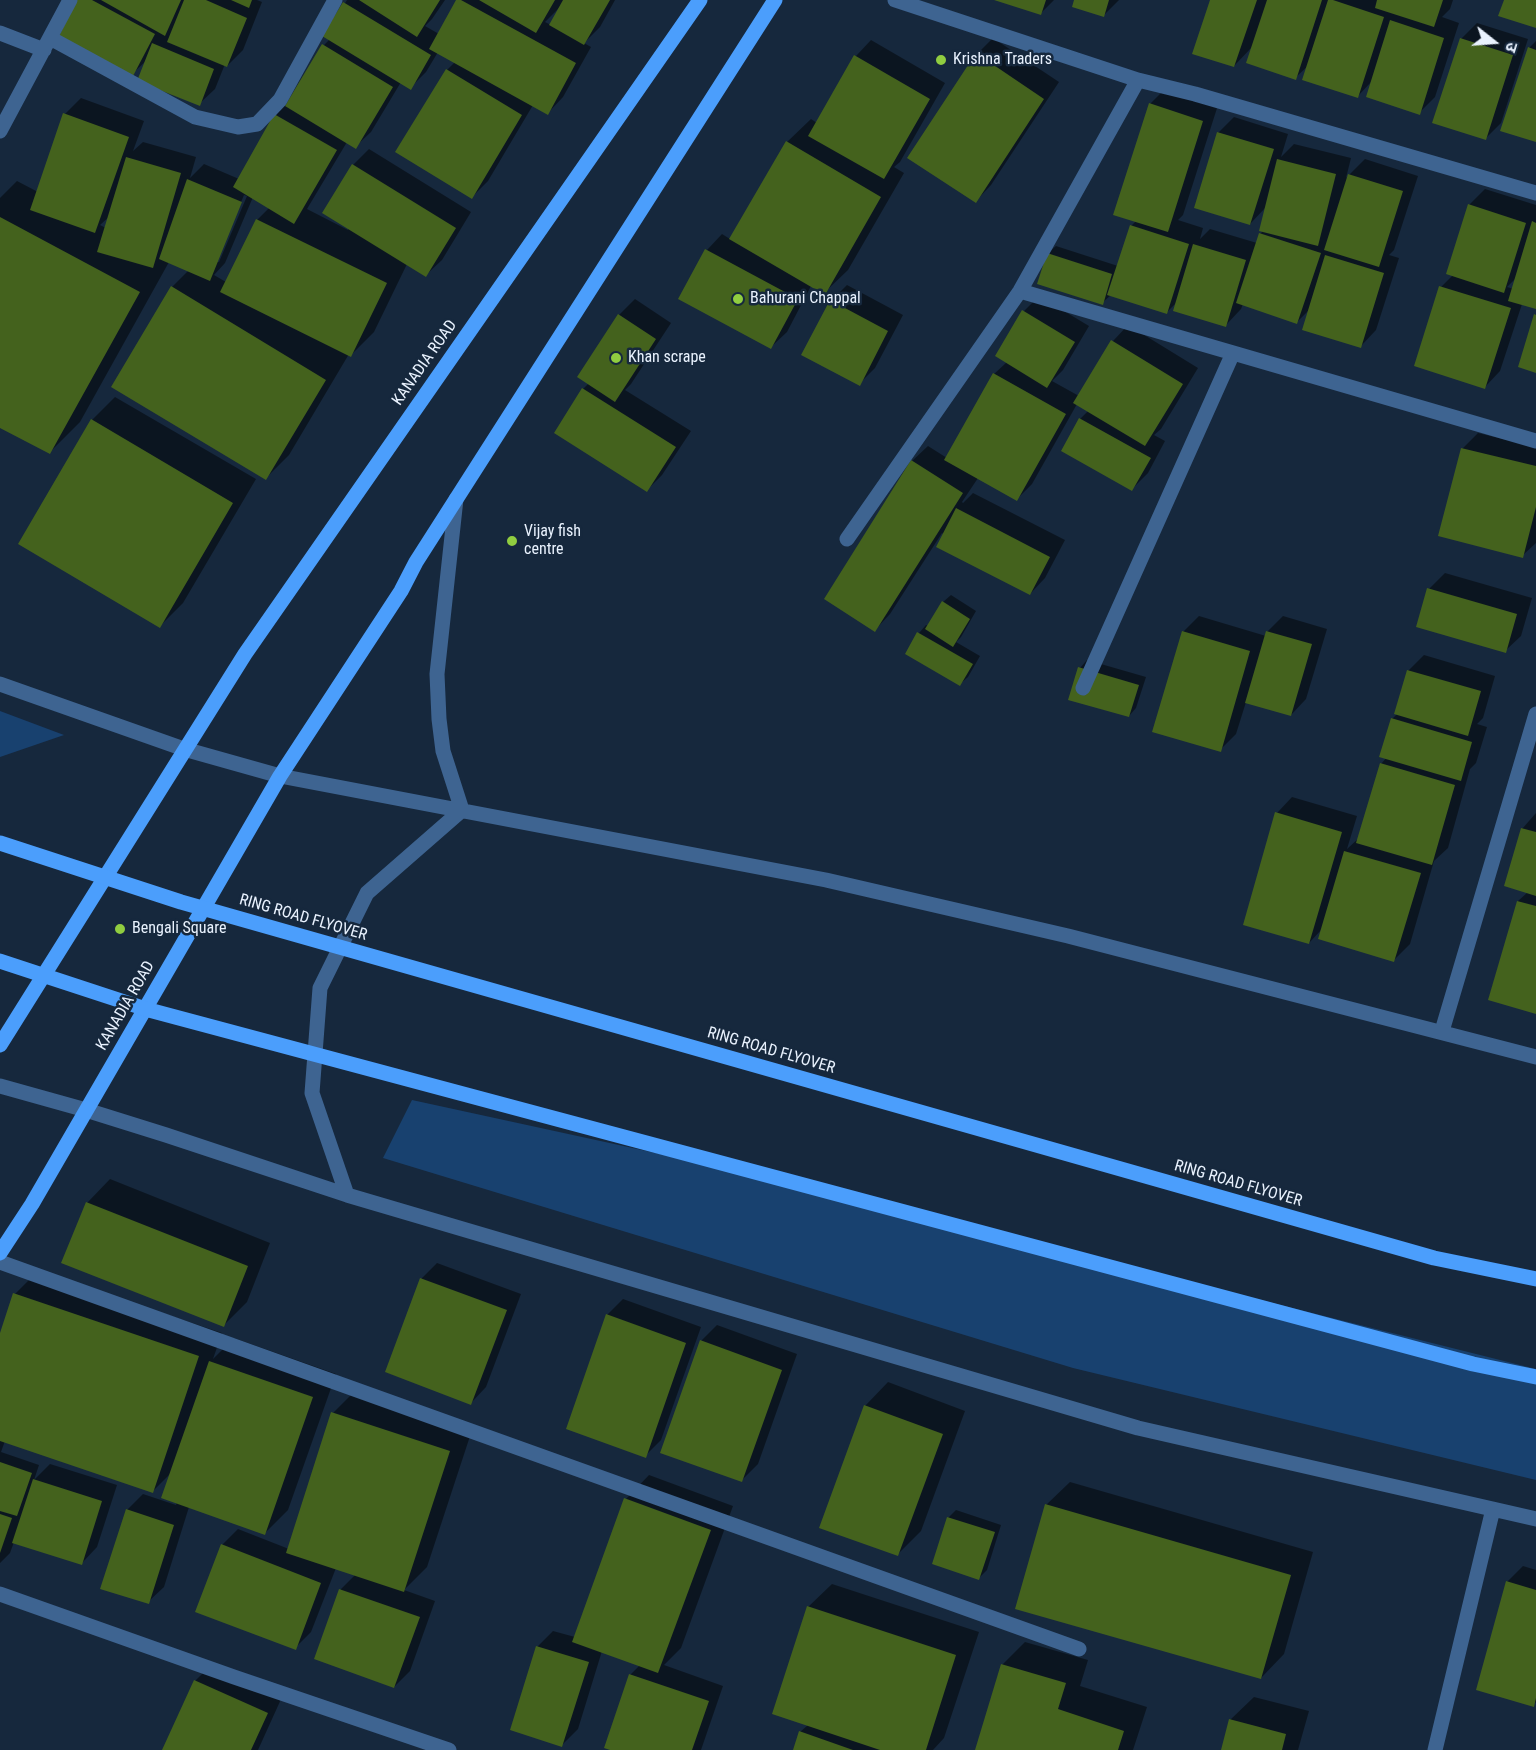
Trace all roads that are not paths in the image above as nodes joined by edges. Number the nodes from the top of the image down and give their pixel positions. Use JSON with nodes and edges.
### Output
{"nodes":[{"id":1,"x":70,"y":0,"type":"edge"},
{"id":2,"x":335,"y":0,"type":"edge"},
{"id":3,"x":700,"y":0,"type":"edge"},
{"id":4,"x":775,"y":0,"type":"edge"},
{"id":5,"x":894,"y":0,"type":"edge"},
{"id":6,"x":0,"y":33,"type":"edge"},
{"id":7,"x":47,"y":44,"type":"junction"},
{"id":8,"x":1138,"y":80,"type":"junction"},
{"id":9,"x":0,"y":131,"type":"edge"},
{"id":10,"x":1536,"y":193,"type":"edge"},
{"id":11,"x":1020,"y":291,"type":"junction"},
{"id":12,"x":1233,"y":353,"type":"junction"},
{"id":13,"x":1536,"y":441,"type":"edge"},
{"id":14,"x":456,"y":499,"type":"junction"},
{"id":15,"x":847,"y":539,"type":"dead end"},
{"id":16,"x":0,"y":684,"type":"edge"},
{"id":17,"x":1083,"y":688,"type":"dead end"},
{"id":18,"x":1536,"y":714,"type":"edge"},
{"id":19,"x":184,"y":749,"type":"junction"},
{"id":20,"x":280,"y":776,"type":"junction"},
{"id":21,"x":462,"y":810,"type":"junction"},
{"id":22,"x":0,"y":843,"type":"edge"},
{"id":23,"x":0,"y":961,"type":"edge"},
{"id":24,"x":1442,"y":1031,"type":"junction"},
{"id":25,"x":0,"y":1045,"type":"edge"},
{"id":26,"x":1536,"y":1057,"type":"edge"},
{"id":27,"x":0,"y":1086,"type":"edge"},
{"id":28,"x":86,"y":1110,"type":"junction"},
{"id":29,"x":346,"y":1195,"type":"junction"},
{"id":30,"x":0,"y":1253,"type":"edge"},
{"id":31,"x":0,"y":1262,"type":"edge"},
{"id":32,"x":1536,"y":1278,"type":"edge"},
{"id":33,"x":1536,"y":1377,"type":"edge"},
{"id":34,"x":1493,"y":1509,"type":"junction"},
{"id":35,"x":1536,"y":1519,"type":"edge"},
{"id":36,"x":0,"y":1594,"type":"edge"},
{"id":37,"x":1079,"y":1649,"type":"dead end"},
{"id":38,"x":449,"y":1750,"type":"edge"},
{"id":39,"x":1435,"y":1750,"type":"edge"}],
"edges":[{"from":1,"to":7,"type":"street"},
{"from":2,"to":7,"type":"street"},
{"from":3,"to":19,"type":"main road","name":"KANADIA ROAD"},
{"from":4,"to":14,"type":"main road","name":"KANADIA ROAD"},
{"from":5,"to":8,"type":"street"},
{"from":6,"to":7,"type":"street"},
{"from":7,"to":9,"type":"street"},
{"from":8,"to":10,"type":"street"},
{"from":8,"to":11,"type":"street"},
{"from":11,"to":12,"type":"street"},
{"from":11,"to":15,"type":"street"},
{"from":12,"to":13,"type":"street"},
{"from":12,"to":17,"type":"street"},
{"from":14,"to":20,"type":"main road","name":"KANADIA ROAD"},
{"from":14,"to":21,"type":"street"},
{"from":16,"to":19,"type":"street"},
{"from":18,"to":24,"type":"street"},
{"from":19,"to":20,"type":"street"},
{"from":19,"to":25,"type":"main road","name":"KANADIA ROAD"},
{"from":20,"to":21,"type":"street"},
{"from":20,"to":28,"type":"main road","name":"KANADIA ROAD"},
{"from":21,"to":24,"type":"street"},
{"from":21,"to":29,"type":"street"},
{"from":22,"to":32,"type":"main road","name":"RING ROAD FLYOVER","bridge":true},
{"from":23,"to":33,"type":"main road","bridge":true},
{"from":24,"to":26,"type":"street"},
{"from":27,"to":28,"type":"street"},
{"from":28,"to":29,"type":"street"},
{"from":28,"to":30,"type":"main road","name":"KANADIA ROAD"},
{"from":29,"to":34,"type":"street"},
{"from":31,"to":37,"type":"street"},
{"from":34,"to":35,"type":"street"},
{"from":34,"to":39,"type":"street"},
{"from":36,"to":38,"type":"street"}]}
